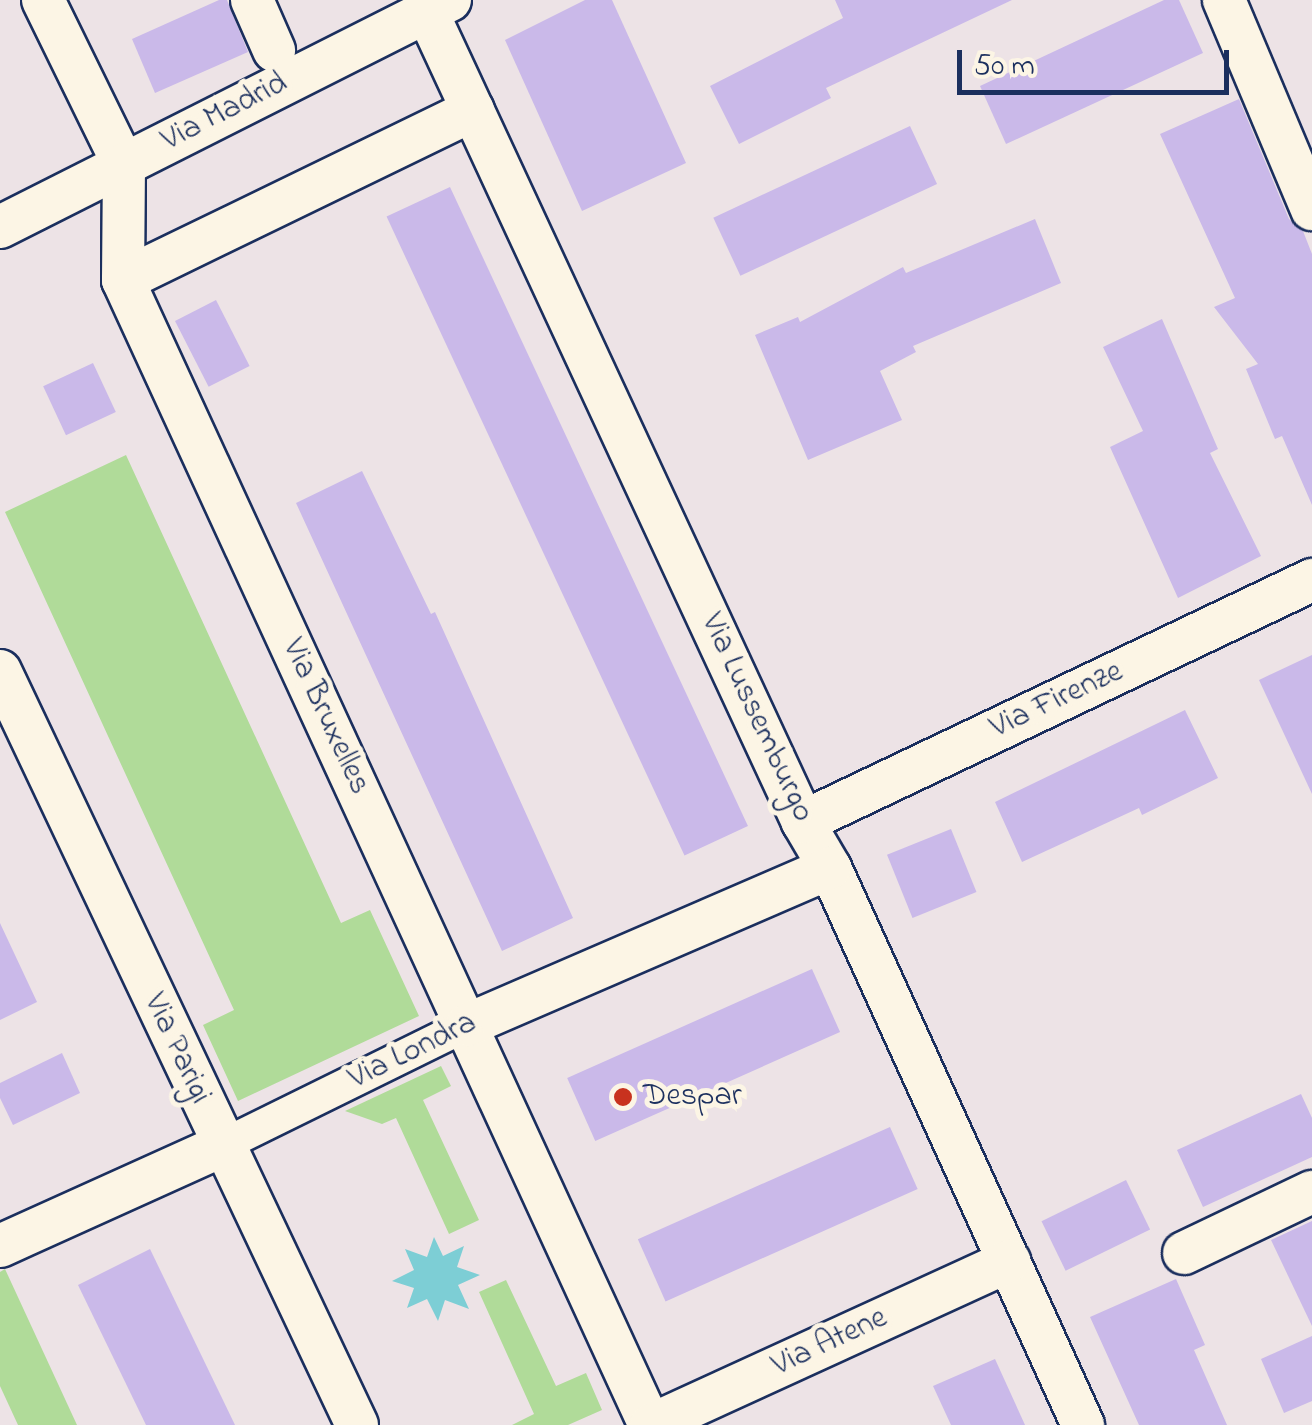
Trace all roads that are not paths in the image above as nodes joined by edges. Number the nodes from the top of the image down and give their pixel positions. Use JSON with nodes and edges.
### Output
{"nodes":[{"id":1,"x":44,"y":0,"type":"edge"},
{"id":2,"x":252,"y":0,"type":"edge"},
{"id":3,"x":1224,"y":0,"type":"edge"},
{"id":4,"x":439,"y":6,"type":"edge"},
{"id":5,"x":274,"y":50,"type":"dead end"},
{"id":6,"x":474,"y":110,"type":"junction"},
{"id":7,"x":124,"y":165,"type":"junction"},
{"id":8,"x":1312,"y":209,"type":"edge"},
{"id":9,"x":0,"y":227,"type":"edge"},
{"id":10,"x":123,"y":280,"type":"junction"},
{"id":11,"x":1312,"y":580,"type":"edge"},
{"id":12,"x":0,"y":672,"type":"edge"},
{"id":13,"x":803,"y":822,"type":"junction"},
{"id":14,"x":830,"y":868,"type":"junction"},
{"id":15,"x":467,"y":1025,"type":"junction"},
{"id":16,"x":221,"y":1146,"type":"junction"},
{"id":17,"x":1312,"y":1192,"type":"edge"},
{"id":18,"x":0,"y":1246,"type":"edge"},
{"id":19,"x":1184,"y":1253,"type":"dead end"},
{"id":20,"x":1010,"y":1261,"type":"junction"},
{"id":21,"x":357,"y":1425,"type":"edge"},
{"id":22,"x":651,"y":1425,"type":"edge"},
{"id":23,"x":1083,"y":1425,"type":"edge"}],
"edges":[{"from":1,"to":7,"type":"street","name":"Via Bruxelles"},
{"from":2,"to":5,"type":"street"},
{"from":3,"to":8,"type":"street"},
{"from":4,"to":6,"type":"street","name":"Via Lussemburgo"},
{"from":4,"to":7,"type":"street","name":"Via Madrid"},
{"from":6,"to":10,"type":"street"},
{"from":6,"to":13,"type":"street","name":"Via Lussemburgo"},
{"from":7,"to":9,"type":"street","name":"Via Madrid"},
{"from":7,"to":10,"type":"street","name":"Via Bruxelles"},
{"from":10,"to":15,"type":"street","name":"Via Bruxelles"},
{"from":11,"to":13,"type":"street","name":"Via Firenze"},
{"from":12,"to":16,"type":"street","name":"Via Parigi"},
{"from":13,"to":14,"type":"street","name":"Via Lussemburgo"},
{"from":14,"to":15,"type":"street","name":"Via Londra"},
{"from":14,"to":20,"type":"street","name":"Via Lussemburgo"},
{"from":15,"to":16,"type":"street","name":"Via Londra"},
{"from":15,"to":22,"type":"street","name":"Via Bruxelles"},
{"from":16,"to":18,"type":"street","name":"Via Londra"},
{"from":16,"to":21,"type":"street","name":"Via Parigi"},
{"from":17,"to":19,"type":"street"},
{"from":20,"to":22,"type":"street","name":"Via Atene"},
{"from":20,"to":23,"type":"street","name":"Via Lussemburgo"}]}
